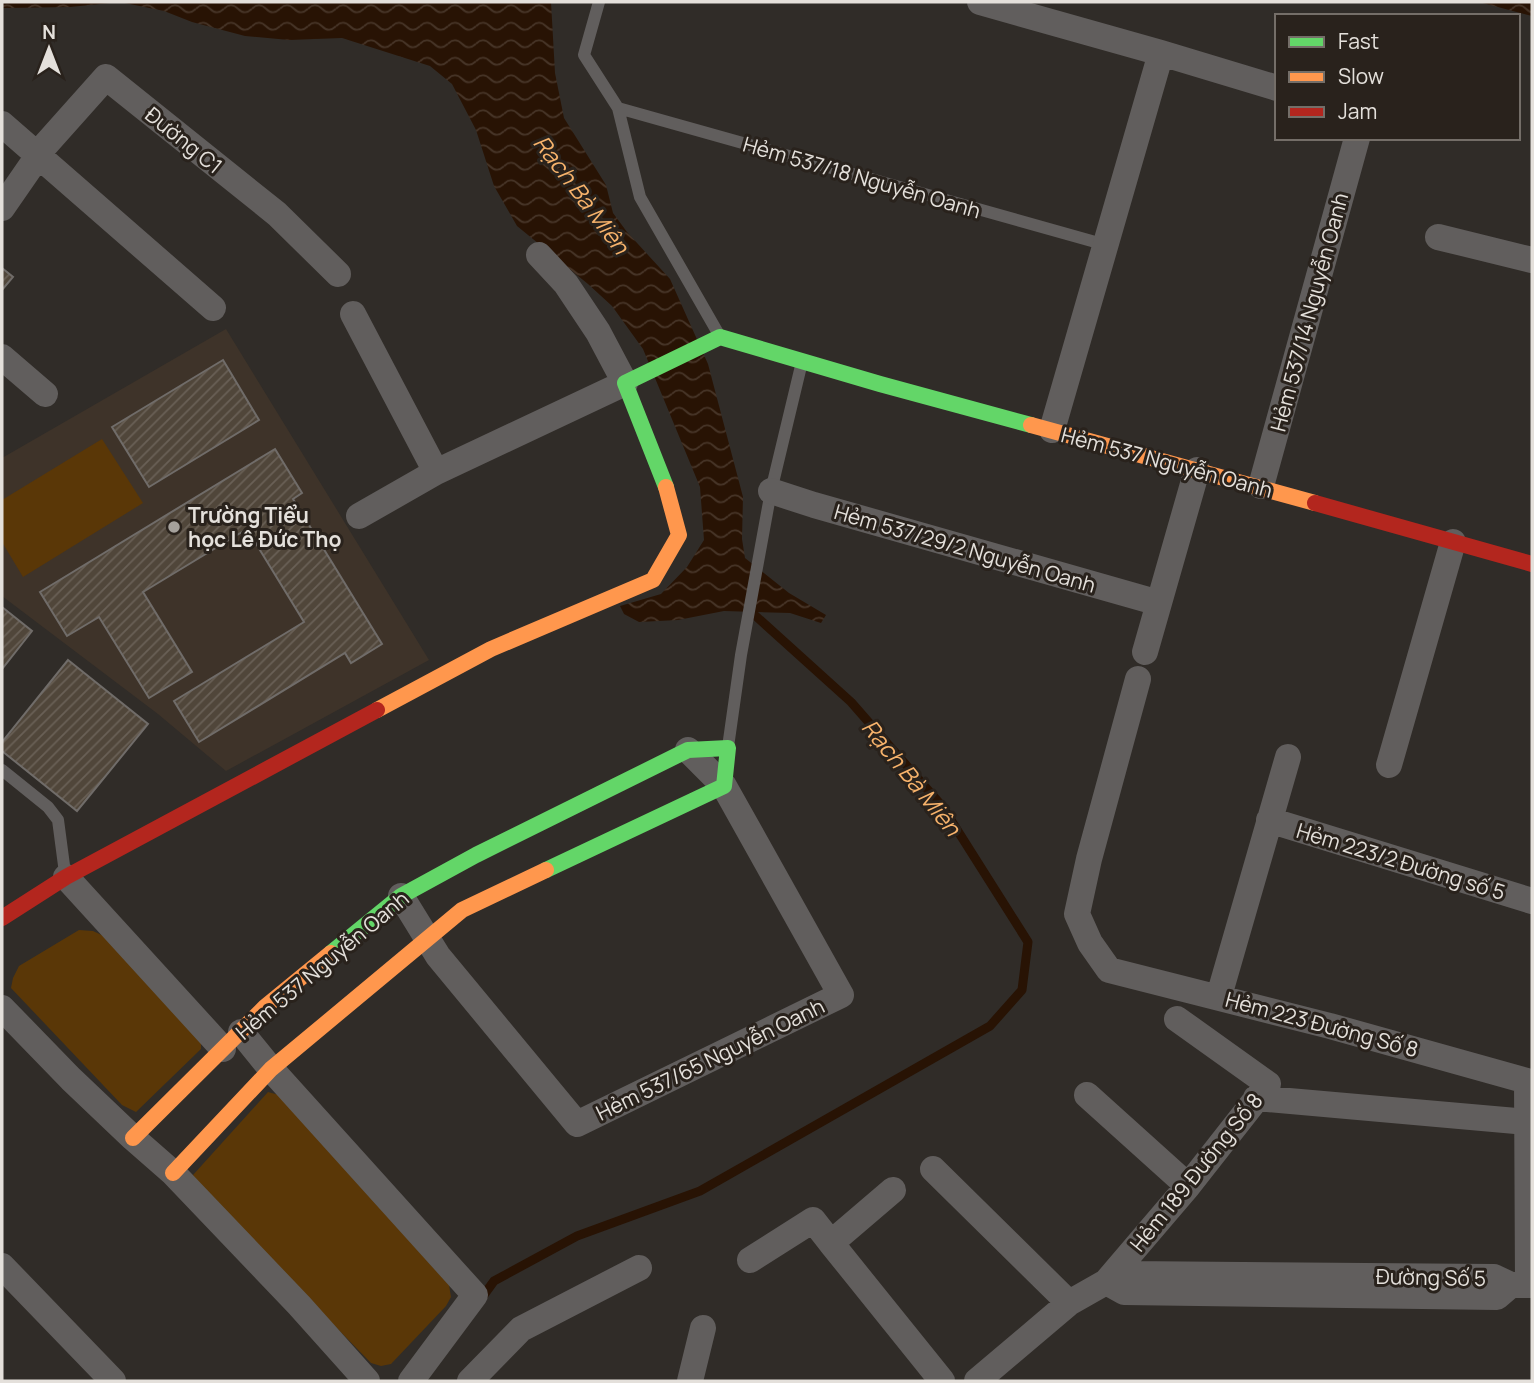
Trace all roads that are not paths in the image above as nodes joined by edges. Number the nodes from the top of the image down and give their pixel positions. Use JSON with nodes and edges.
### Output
{"nodes":[{"id":1,"x":599,"y":2,"type":"edge"},
{"id":2,"x":980,"y":2,"type":"edge"},
{"id":3,"x":1161,"y":53,"type":"junction"},
{"id":4,"x":1275,"y":87,"type":"edge"},
{"id":5,"x":618,"y":108,"type":"junction"},
{"id":6,"x":2,"y":124,"type":"edge"},
{"id":7,"x":1356,"y":140,"type":"edge"},
{"id":8,"x":38,"y":156,"type":"junction"},
{"id":9,"x":2,"y":208,"type":"edge"},
{"id":10,"x":1438,"y":237,"type":"dead end"},
{"id":11,"x":1105,"y":246,"type":"junction"},
{"id":12,"x":539,"y":255,"type":"dead end"},
{"id":13,"x":1532,"y":260,"type":"edge"},
{"id":14,"x":338,"y":274,"type":"dead end"},
{"id":15,"x":213,"y":308,"type":"dead end"},
{"id":16,"x":354,"y":314,"type":"dead end"},
{"id":17,"x":720,"y":337,"type":"junction"},
{"id":18,"x":2,"y":357,"type":"edge"},
{"id":19,"x":802,"y":363,"type":"junction"},
{"id":20,"x":633,"y":378,"type":"junction"},
{"id":21,"x":45,"y":394,"type":"dead end"},
{"id":22,"x":1052,"y":430,"type":"junction"},
{"id":23,"x":1198,"y":470,"type":"junction"},
{"id":24,"x":436,"y":472,"type":"junction"},
{"id":25,"x":1261,"y":486,"type":"junction"},
{"id":26,"x":770,"y":499,"type":"junction"},
{"id":27,"x":359,"y":516,"type":"dead end"},
{"id":28,"x":1453,"y":542,"type":"junction"},
{"id":29,"x":1532,"y":564,"type":"edge"},
{"id":30,"x":1159,"y":603,"type":"junction"},
{"id":31,"x":1146,"y":652,"type":"dead end"},
{"id":32,"x":1138,"y":680,"type":"dead end"},
{"id":33,"x":728,"y":748,"type":"junction"},
{"id":34,"x":688,"y":750,"type":"junction"},
{"id":35,"x":1287,"y":757,"type":"dead end"},
{"id":36,"x":1389,"y":765,"type":"dead end"},
{"id":37,"x":2,"y":770,"type":"edge"},
{"id":38,"x":724,"y":786,"type":"junction"},
{"id":39,"x":1269,"y":820,"type":"junction"},
{"id":40,"x":66,"y":877,"type":"junction"},
{"id":41,"x":401,"y":896,"type":"junction"},
{"id":42,"x":1532,"y":901,"type":"edge"},
{"id":43,"x":2,"y":918,"type":"edge"},
{"id":44,"x":427,"y":939,"type":"junction"},
{"id":45,"x":1219,"y":996,"type":"junction"},
{"id":46,"x":2,"y":1008,"type":"edge"},
{"id":47,"x":1177,"y":1018,"type":"dead end"},
{"id":48,"x":232,"y":1040,"type":"junction"},
{"id":49,"x":271,"y":1069,"type":"junction"},
{"id":50,"x":1530,"y":1071,"type":"edge"},
{"id":51,"x":1087,"y":1095,"type":"dead end"},
{"id":52,"x":1256,"y":1098,"type":"junction"},
{"id":53,"x":1527,"y":1122,"type":"junction"},
{"id":54,"x":133,"y":1138,"type":"junction"},
{"id":55,"x":933,"y":1169,"type":"dead end"},
{"id":56,"x":173,"y":1173,"type":"junction"},
{"id":57,"x":1188,"y":1186,"type":"junction"},
{"id":58,"x":893,"y":1190,"type":"dead end"},
{"id":59,"x":831,"y":1243,"type":"junction"},
{"id":60,"x":750,"y":1260,"type":"dead end"},
{"id":61,"x":2,"y":1266,"type":"edge"},
{"id":62,"x":639,"y":1268,"type":"dead end"},
{"id":63,"x":1106,"y":1282,"type":"junction"},
{"id":64,"x":1524,"y":1285,"type":"edge"},
{"id":65,"x":1069,"y":1303,"type":"junction"},
{"id":66,"x":703,"y":1328,"type":"dead end"},
{"id":67,"x":478,"y":1379,"type":"edge"},
{"id":68,"x":113,"y":1381,"type":"edge"},
{"id":69,"x":367,"y":1381,"type":"edge"},
{"id":70,"x":411,"y":1381,"type":"edge"},
{"id":71,"x":690,"y":1381,"type":"edge"},
{"id":72,"x":942,"y":1381,"type":"edge"},
{"id":73,"x":977,"y":1381,"type":"edge"}],
"edges":[{"from":1,"to":5,"type":"lane"},
{"from":2,"to":3,"type":"street"},
{"from":3,"to":4,"type":"street"},
{"from":3,"to":11,"type":"street"},
{"from":5,"to":11,"type":"lane","name":"Hẻm 537/18 Nguyễn Oanh"},
{"from":5,"to":17,"type":"lane"},
{"from":6,"to":8,"type":"street"},
{"from":7,"to":25,"type":"street","name":"Hẻm 537/14 Nguyễn Oanh"},
{"from":8,"to":9,"type":"street"},
{"from":8,"to":14,"type":"street","name":"Đường C1"},
{"from":8,"to":15,"type":"street"},
{"from":10,"to":13,"type":"street"},
{"from":11,"to":22,"type":"street"},
{"from":12,"to":20,"type":"street"},
{"from":16,"to":24,"type":"street"},
{"from":17,"to":19,"type":"street","name":"Hẻm 537 Nguyễn Oanh"},
{"from":17,"to":20,"type":"street"},
{"from":18,"to":21,"type":"street"},
{"from":19,"to":22,"type":"street","name":"Hẻm 537 Nguyễn Oanh"},
{"from":19,"to":26,"type":"lane"},
{"from":20,"to":24,"type":"street"},
{"from":20,"to":40,"type":"street"},
{"from":22,"to":23,"type":"street","name":"Hẻm 537 Nguyễn Oanh"},
{"from":23,"to":25,"type":"street","name":"Hẻm 537 Nguyễn Oanh"},
{"from":23,"to":30,"type":"street"},
{"from":24,"to":27,"type":"street"},
{"from":25,"to":28,"type":"street","name":"Hẻm 537 Nguyễn Oanh"},
{"from":26,"to":30,"type":"street","name":"Hẻm 537/29/2 Nguyễn Oanh"},
{"from":26,"to":33,"type":"lane"},
{"from":28,"to":29,"type":"street","name":"Hẻm 537 Nguyễn Oanh"},
{"from":28,"to":36,"type":"street"},
{"from":30,"to":31,"type":"street"},
{"from":32,"to":45,"type":"street","name":"Hẻm 223 Đường Số 8"},
{"from":33,"to":34,"type":"street","name":"Hẻm 537 Nguyễn Oanh"},
{"from":33,"to":38,"type":"street"},
{"from":34,"to":38,"type":"street","name":"Hẻm 537/65 Nguyễn Oanh"},
{"from":34,"to":41,"type":"street","name":"Hẻm 537 Nguyễn Oanh"},
{"from":35,"to":39,"type":"street"},
{"from":37,"to":40,"type":"lane"},
{"from":38,"to":44,"type":"street"},
{"from":38,"to":44,"type":"street","name":"Hẻm 537/65 Nguyễn Oanh"},
{"from":39,"to":42,"type":"street","name":"Hẻm 223/2 Đường số 5"},
{"from":39,"to":45,"type":"street"},
{"from":40,"to":43,"type":"street"},
{"from":40,"to":48,"type":"street"},
{"from":41,"to":44,"type":"street","name":"Hẻm 537/65 Nguyễn Oanh"},
{"from":41,"to":48,"type":"street","name":"Hẻm 537 Nguyễn Oanh"},
{"from":44,"to":49,"type":"street"},
{"from":45,"to":50,"type":"street","name":"Hẻm 223 Đường Số 8"},
{"from":46,"to":54,"type":"street"},
{"from":47,"to":52,"type":"street","name":"Hẻm 189 Đường Số 8"},
{"from":48,"to":49,"type":"street"},
{"from":48,"to":54,"type":"street","name":"Hẻm 537 Nguyễn Oanh"},
{"from":49,"to":56,"type":"street"},
{"from":49,"to":70,"type":"street"},
{"from":50,"to":53,"type":"street","name":"Hẻm 223 Đường Số 8"},
{"from":51,"to":57,"type":"street"},
{"from":52,"to":53,"type":"street"},
{"from":52,"to":57,"type":"street","name":"Hẻm 189 Đường Số 8"},
{"from":53,"to":64,"type":"street","name":"Hẻm 223 Đường Số 8"},
{"from":54,"to":56,"type":"street"},
{"from":55,"to":65,"type":"street"},
{"from":56,"to":69,"type":"street"},
{"from":57,"to":63,"type":"street","name":"Hẻm 189 Đường Số 8"},
{"from":58,"to":59,"type":"street"},
{"from":59,"to":60,"type":"street"},
{"from":59,"to":72,"type":"street"},
{"from":61,"to":68,"type":"street"},
{"from":62,"to":67,"type":"street"},
{"from":63,"to":64,"type":"street","name":"Đường Số 5"},
{"from":63,"to":65,"type":"street"},
{"from":65,"to":73,"type":"street"},
{"from":66,"to":71,"type":"street"}]}
